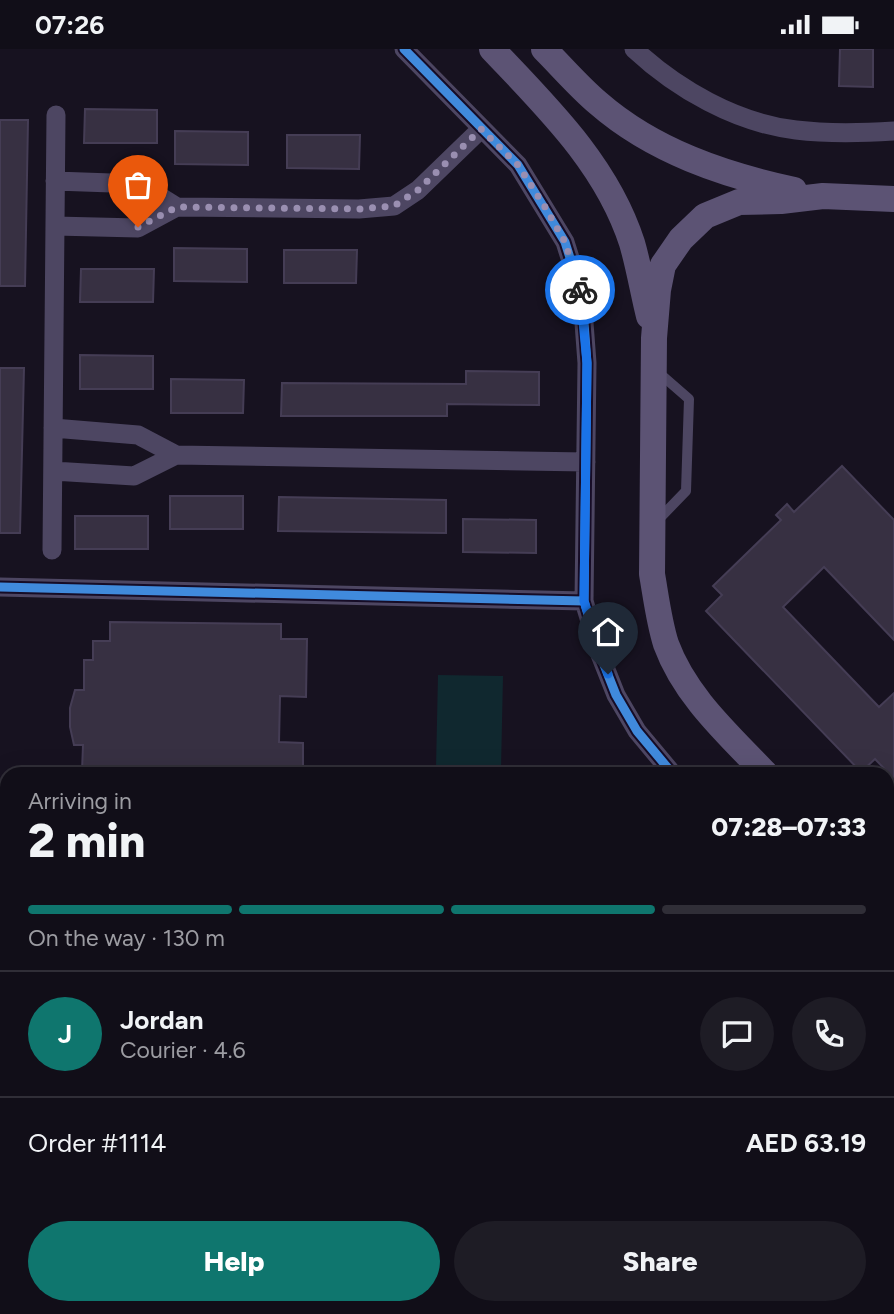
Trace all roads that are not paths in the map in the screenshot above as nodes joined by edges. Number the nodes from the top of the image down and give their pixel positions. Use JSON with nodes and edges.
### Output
{"nodes":[{"id":1,"x":404,"y":49,"type":"edge"},
{"id":2,"x":492,"y":49,"type":"edge"},
{"id":3,"x":544,"y":49,"type":"edge"},
{"id":4,"x":634,"y":49,"type":"edge"},
{"id":5,"x":56,"y":115,"type":"dead end"},
{"id":6,"x":481,"y":129,"type":"junction"},
{"id":7,"x":894,"y":131,"type":"edge"},
{"id":8,"x":55,"y":181,"type":"junction"},
{"id":9,"x":823,"y":196,"type":"junction"},
{"id":10,"x":894,"y":199,"type":"edge"},
{"id":11,"x":177,"y":207,"type":"junction"},
{"id":12,"x":55,"y":226,"type":"junction"},
{"id":13,"x":654,"y":338,"type":"junction"},
{"id":14,"x":53,"y":428,"type":"junction"},
{"id":15,"x":176,"y":455,"type":"junction"},
{"id":16,"x":586,"y":462,"type":"junction"},
{"id":17,"x":53,"y":471,"type":"junction"},
{"id":18,"x":52,"y":550,"type":"dead end"},
{"id":19,"x":0,"y":587,"type":"edge"},
{"id":20,"x":584,"y":601,"type":"junction"},
{"id":21,"x":667,"y":767,"type":"edge"},
{"id":22,"x":759,"y":767,"type":"edge"}],
"edges":[{"from":1,"to":6,"type":"street"},
{"from":2,"to":13,"type":"main road"},
{"from":3,"to":9,"type":"main road"},
{"from":4,"to":7,"type":"street"},
{"from":5,"to":8,"type":"street"},
{"from":6,"to":11,"type":"street"},
{"from":6,"to":16,"type":"street"},
{"from":8,"to":11,"type":"street"},
{"from":8,"to":12,"type":"street"},
{"from":9,"to":10,"type":"main road"},
{"from":9,"to":13,"type":"main road"},
{"from":11,"to":12,"type":"street"},
{"from":12,"to":14,"type":"street"},
{"from":13,"to":22,"type":"main road"},
{"from":14,"to":15,"type":"street"},
{"from":14,"to":17,"type":"street"},
{"from":15,"to":16,"type":"street"},
{"from":15,"to":17,"type":"street"},
{"from":16,"to":20,"type":"street"},
{"from":17,"to":18,"type":"street"},
{"from":19,"to":20,"type":"street"},
{"from":20,"to":21,"type":"street"}]}
